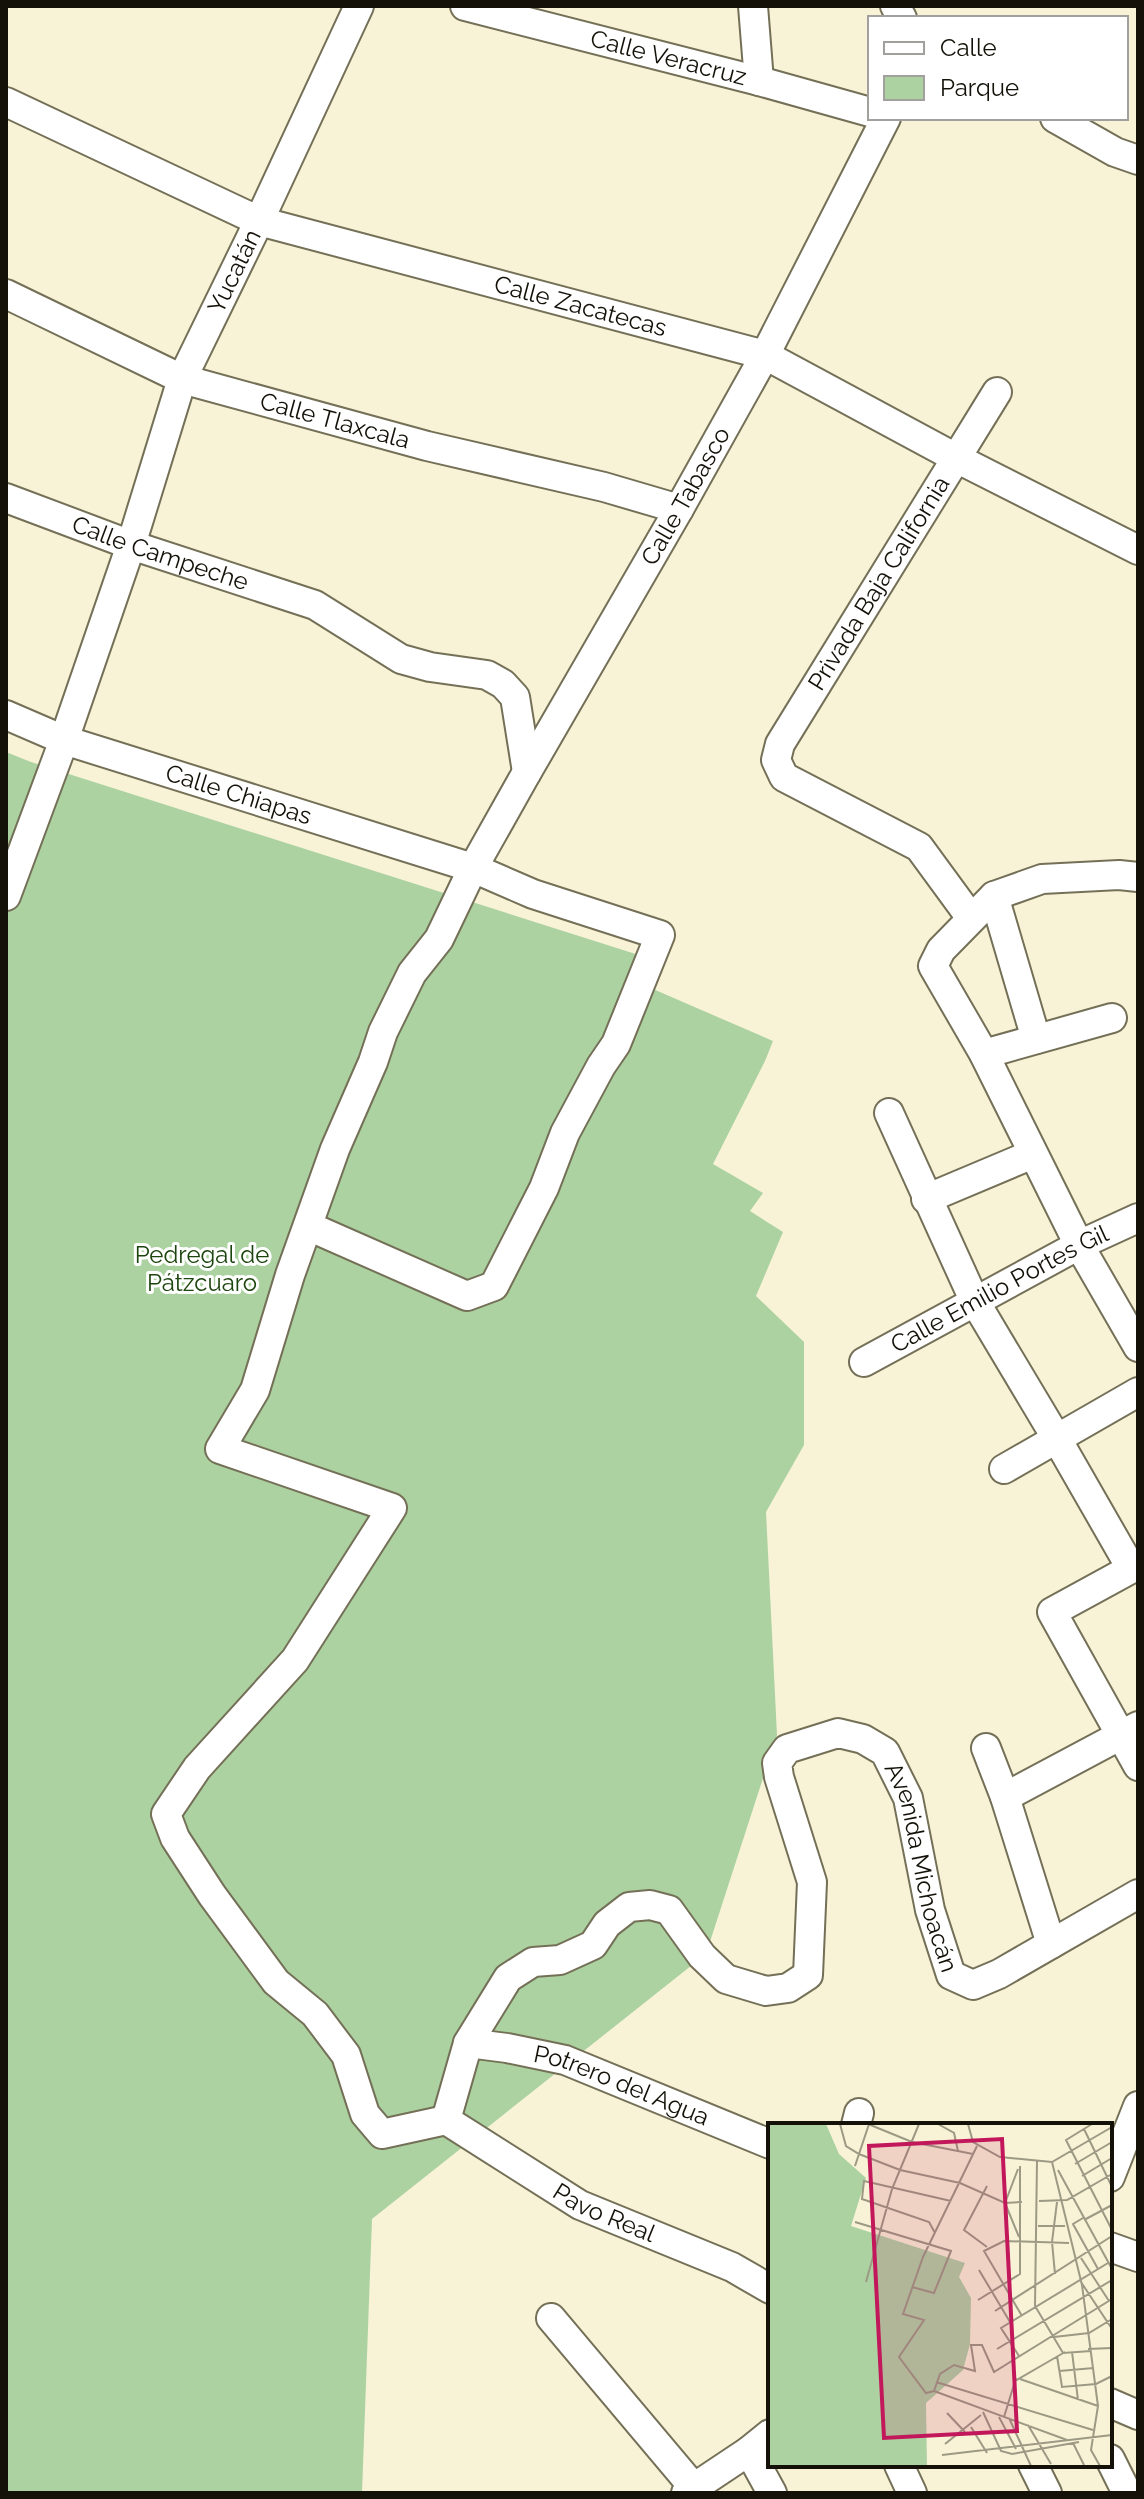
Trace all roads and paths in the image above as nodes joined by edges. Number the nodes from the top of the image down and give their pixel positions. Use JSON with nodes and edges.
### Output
{"nodes":[{"id":1,"x":359,"y":6,"type":"edge"},
{"id":2,"x":465,"y":6,"type":"edge"},
{"id":3,"x":753,"y":6,"type":"edge"},
{"id":4,"x":759,"y":81,"type":"junction"},
{"id":5,"x":6,"y":102,"type":"edge"},
{"id":6,"x":868,"y":111,"type":"edge"},
{"id":7,"x":885,"y":120,"type":"edge"},
{"id":8,"x":1059,"y":120,"type":"edge"},
{"id":9,"x":1138,"y":160,"type":"edge"},
{"id":10,"x":259,"y":221,"type":"junction"},
{"id":11,"x":6,"y":294,"type":"edge"},
{"id":12,"x":765,"y":355,"type":"junction"},
{"id":13,"x":182,"y":379,"type":"junction"},
{"id":14,"x":997,"y":392,"type":"dead end"},
{"id":15,"x":958,"y":459,"type":"junction"},
{"id":16,"x":6,"y":498,"type":"edge"},
{"id":17,"x":679,"y":509,"type":"junction"},
{"id":18,"x":131,"y":545,"type":"junction"},
{"id":19,"x":1138,"y":550,"type":"edge"},
{"id":20,"x":6,"y":715,"type":"edge"},
{"id":21,"x":64,"y":740,"type":"junction"},
{"id":22,"x":527,"y":772,"type":"junction"},
{"id":23,"x":473,"y":868,"type":"junction"},
{"id":24,"x":1138,"y":877,"type":"edge"},
{"id":25,"x":6,"y":896,"type":"edge"},
{"id":26,"x":994,"y":896,"type":"junction"},
{"id":27,"x":971,"y":918,"type":"junction"},
{"id":28,"x":1112,"y":1018,"type":"dead end"},
{"id":29,"x":1036,"y":1039,"type":"junction"},
{"id":30,"x":984,"y":1054,"type":"junction"},
{"id":31,"x":889,"y":1113,"type":"dead end"},
{"id":32,"x":1033,"y":1154,"type":"junction"},
{"id":33,"x":926,"y":1199,"type":"junction"},
{"id":34,"x":1138,"y":1218,"type":"edge"},
{"id":35,"x":308,"y":1226,"type":"junction"},
{"id":36,"x":1079,"y":1245,"type":"junction"},
{"id":37,"x":974,"y":1300,"type":"junction"},
{"id":38,"x":1138,"y":1347,"type":"edge"},
{"id":39,"x":864,"y":1362,"type":"dead end"},
{"id":40,"x":1138,"y":1392,"type":"edge"},
{"id":41,"x":1057,"y":1439,"type":"junction"},
{"id":42,"x":1004,"y":1469,"type":"dead end"},
{"id":43,"x":1134,"y":1567,"type":"edge"},
{"id":44,"x":1129,"y":1731,"type":"edge"},
{"id":45,"x":986,"y":1748,"type":"dead end"},
{"id":46,"x":1138,"y":1766,"type":"edge"},
{"id":47,"x":1005,"y":1797,"type":"junction"},
{"id":48,"x":1138,"y":1894,"type":"edge"},
{"id":49,"x":1051,"y":1944,"type":"junction"},
{"id":50,"x":468,"y":2043,"type":"junction"},
{"id":51,"x":1138,"y":2106,"type":"edge"},
{"id":52,"x":446,"y":2120,"type":"junction"},
{"id":53,"x":768,"y":2143,"type":"edge"},
{"id":54,"x":1112,"y":2172,"type":"edge"},
{"id":55,"x":1112,"y":2248,"type":"edge"},
{"id":56,"x":1138,"y":2257,"type":"edge"},
{"id":57,"x":768,"y":2288,"type":"edge"},
{"id":58,"x":551,"y":2318,"type":"dead end"},
{"id":59,"x":1112,"y":2404,"type":"edge"},
{"id":60,"x":1138,"y":2415,"type":"edge"},
{"id":61,"x":760,"y":2443,"type":"edge"},
{"id":62,"x":1112,"y":2463,"type":"edge"},
{"id":63,"x":900,"y":2467,"type":"edge"},
{"id":64,"x":1034,"y":2467,"type":"edge"},
{"id":65,"x":690,"y":2491,"type":"edge"},
{"id":66,"x":772,"y":2493,"type":"edge"},
{"id":67,"x":912,"y":2493,"type":"edge"},
{"id":68,"x":1047,"y":2493,"type":"edge"},
{"id":69,"x":1127,"y":2493,"type":"edge"}],
"edges":[{"from":1,"to":10,"type":"street","name":"Yucatán"},
{"from":2,"to":4,"type":"street","name":"Calle Veracruz"},
{"from":3,"to":4,"type":"street"},
{"from":4,"to":6,"type":"street","name":"Calle Veracruz"},
{"from":5,"to":10,"type":"street","name":"Calle Zacatecas"},
{"from":7,"to":12,"type":"street","name":"Calle Tabasco"},
{"from":8,"to":9,"type":"street"},
{"from":10,"to":12,"type":"street","name":"Calle Zacatecas"},
{"from":10,"to":13,"type":"street","name":"Yucatán"},
{"from":11,"to":13,"type":"street","name":"Calle Tlaxcala"},
{"from":12,"to":15,"type":"street","name":"Calle Zacatecas"},
{"from":12,"to":17,"type":"street","name":"Calle Tabasco"},
{"from":13,"to":17,"type":"street","name":"Calle Tlaxcala"},
{"from":13,"to":18,"type":"street","name":"Yucatán"},
{"from":14,"to":15,"type":"street","name":"Privada Baja California"},
{"from":15,"to":19,"type":"street","name":"Calle Zacatecas"},
{"from":15,"to":27,"type":"street","name":"Privada Baja California"},
{"from":16,"to":18,"type":"street","name":"Calle Campeche"},
{"from":17,"to":22,"type":"street","name":"Calle Tabasco"},
{"from":18,"to":21,"type":"street","name":"Yucatán"},
{"from":18,"to":22,"type":"street","name":"Calle Campeche"},
{"from":20,"to":21,"type":"street","name":"Calle Chiapas"},
{"from":21,"to":23,"type":"street","name":"Calle Chiapas"},
{"from":21,"to":25,"type":"street","name":"Yucatán"},
{"from":22,"to":23,"type":"street","name":"Calle Tabasco"},
{"from":23,"to":35,"type":"street","name":"Calle Tabasco"},
{"from":23,"to":35,"type":"street","name":"Calle Chiapas"},
{"from":24,"to":26,"type":"street"},
{"from":26,"to":27,"type":"street"},
{"from":26,"to":29,"type":"street"},
{"from":27,"to":30,"type":"street"},
{"from":28,"to":29,"type":"street"},
{"from":29,"to":30,"type":"street"},
{"from":30,"to":32,"type":"street"},
{"from":31,"to":33,"type":"street"},
{"from":32,"to":33,"type":"street"},
{"from":32,"to":36,"type":"street"},
{"from":33,"to":37,"type":"street"},
{"from":34,"to":36,"type":"street","name":"Calle Emilio Portes Gil"},
{"from":35,"to":52,"type":"street","name":"Calle Tabasco"},
{"from":36,"to":37,"type":"street","name":"Calle Emilio Portes Gil"},
{"from":36,"to":38,"type":"street"},
{"from":37,"to":39,"type":"street","name":"Calle Emilio Portes Gil"},
{"from":37,"to":41,"type":"street"},
{"from":40,"to":41,"type":"street"},
{"from":41,"to":42,"type":"street"},
{"from":41,"to":43,"type":"street"},
{"from":43,"to":44,"type":"street"},
{"from":44,"to":46,"type":"street"},
{"from":44,"to":47,"type":"street"},
{"from":45,"to":47,"type":"street"},
{"from":47,"to":49,"type":"street"},
{"from":48,"to":49,"type":"street","name":"Avenida Michoacán"},
{"from":49,"to":50,"type":"street","name":"Avenida Michoacán"},
{"from":50,"to":52,"type":"street"},
{"from":50,"to":53,"type":"street","name":"Potrero del Agua"},
{"from":51,"to":54,"type":"street"},
{"from":52,"to":57,"type":"street","name":"Pavo Real"},
{"from":55,"to":56,"type":"street"},
{"from":58,"to":65,"type":"street"},
{"from":59,"to":60,"type":"street"},
{"from":61,"to":65,"type":"street"},
{"from":61,"to":66,"type":"street"},
{"from":62,"to":69,"type":"street"},
{"from":63,"to":67,"type":"street"},
{"from":64,"to":68,"type":"street"}]}
